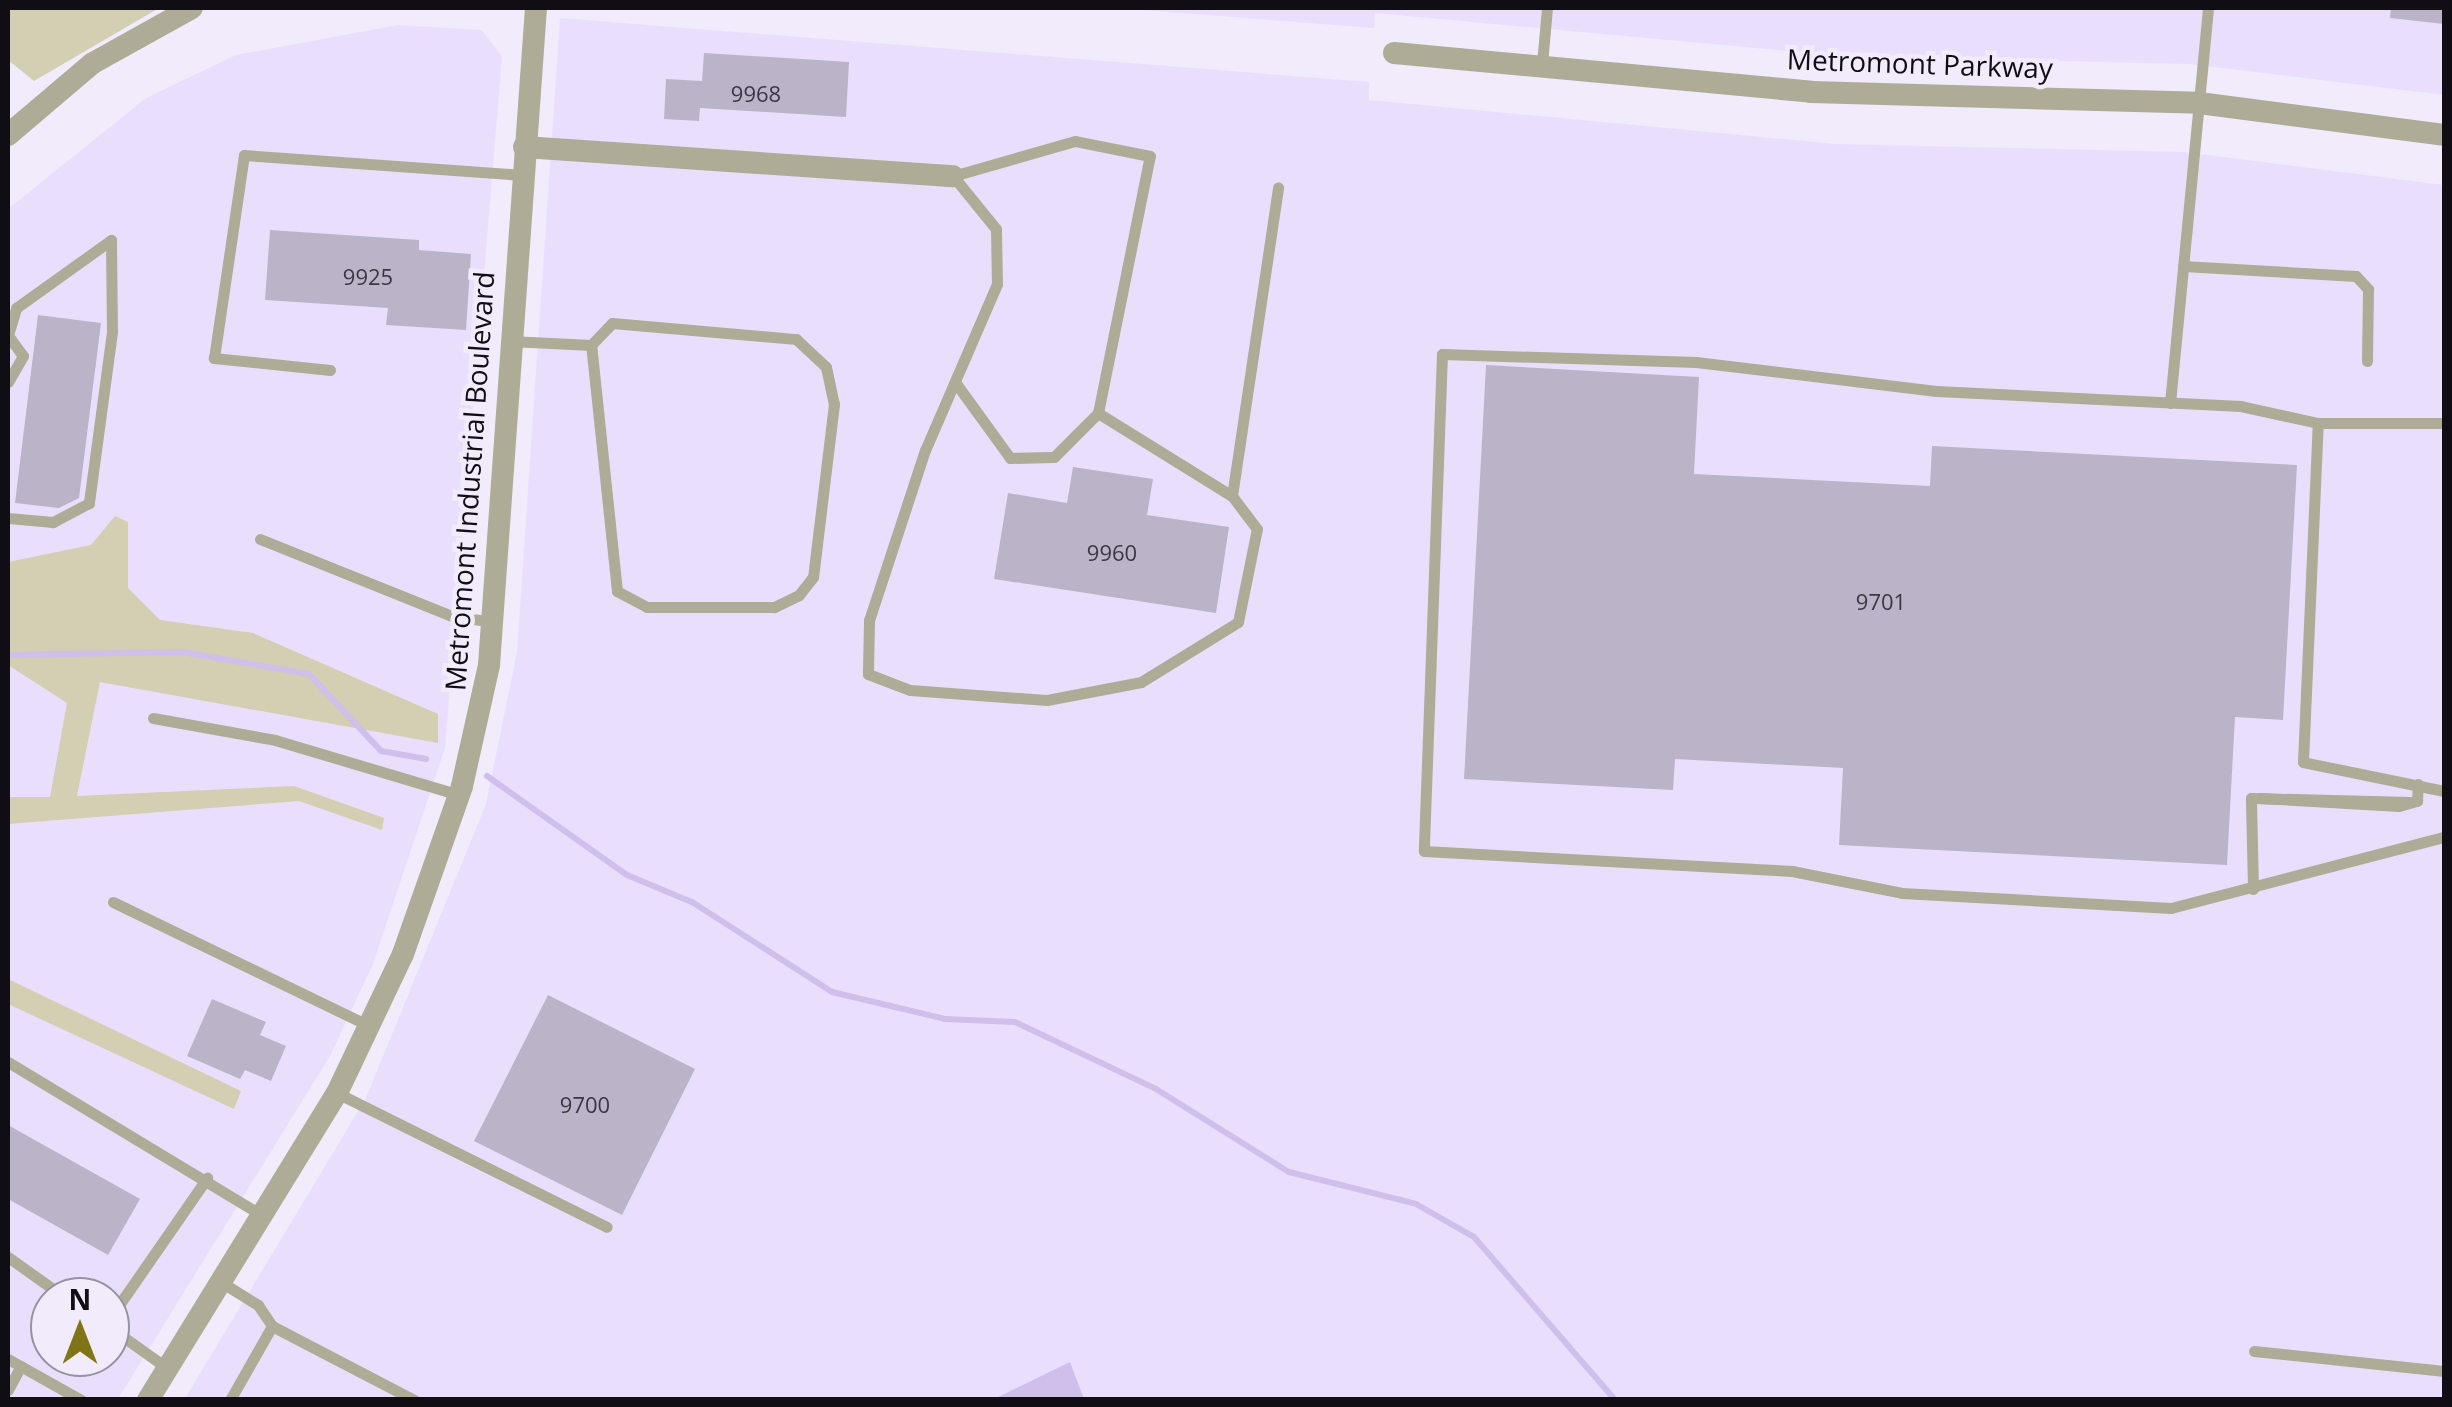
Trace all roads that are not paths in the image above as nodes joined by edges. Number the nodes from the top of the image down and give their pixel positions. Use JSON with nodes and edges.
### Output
{"nodes":[{"id":1,"x":192,"y":8,"type":"edge"},
{"id":2,"x":536,"y":8,"type":"edge"},
{"id":3,"x":1547,"y":8,"type":"edge"},
{"id":4,"x":2208,"y":8,"type":"edge"},
{"id":5,"x":1394,"y":53,"type":"dead end"},
{"id":6,"x":1542,"y":64,"type":"junction"},
{"id":7,"x":2199,"y":103,"type":"junction"},
{"id":8,"x":8,"y":134,"type":"edge"},
{"id":9,"x":2444,"y":135,"type":"edge"},
{"id":10,"x":524,"y":147,"type":"junction"},
{"id":11,"x":522,"y":175,"type":"junction"},
{"id":12,"x":953,"y":176,"type":"junction"},
{"id":13,"x":1278,"y":187,"type":"dead end"},
{"id":14,"x":2183,"y":266,"type":"junction"},
{"id":15,"x":510,"y":341,"type":"junction"},
{"id":16,"x":592,"y":346,"type":"junction"},
{"id":17,"x":2367,"y":361,"type":"dead end"},
{"id":18,"x":330,"y":370,"type":"dead end"},
{"id":19,"x":8,"y":382,"type":"edge"},
{"id":20,"x":955,"y":382,"type":"junction"},
{"id":21,"x":2170,"y":403,"type":"junction"},
{"id":22,"x":1098,"y":413,"type":"junction"},
{"id":23,"x":2318,"y":423,"type":"junction"},
{"id":24,"x":2444,"y":423,"type":"edge"},
{"id":25,"x":1232,"y":496,"type":"junction"},
{"id":26,"x":8,"y":518,"type":"edge"},
{"id":27,"x":260,"y":539,"type":"dead end"},
{"id":28,"x":492,"y":622,"type":"junction"},
{"id":29,"x":152,"y":718,"type":"dead end"},
{"id":30,"x":2418,"y":784,"type":"junction"},
{"id":31,"x":2444,"y":792,"type":"edge"},
{"id":32,"x":460,"y":795,"type":"junction"},
{"id":33,"x":2444,"y":838,"type":"edge"},
{"id":34,"x":2253,"y":889,"type":"junction"},
{"id":35,"x":113,"y":902,"type":"dead end"},
{"id":36,"x":369,"y":1026,"type":"junction"},
{"id":37,"x":8,"y":1062,"type":"edge"},
{"id":38,"x":336,"y":1093,"type":"junction"},
{"id":39,"x":207,"y":1178,"type":"junction"},
{"id":40,"x":262,"y":1215,"type":"junction"},
{"id":41,"x":607,"y":1227,"type":"dead end"},
{"id":42,"x":8,"y":1256,"type":"edge"},
{"id":43,"x":37,"y":1277,"type":"edge"},
{"id":44,"x":221,"y":1282,"type":"junction"},
{"id":45,"x":130,"y":1289,"type":"edge"},
{"id":46,"x":272,"y":1326,"type":"junction"},
{"id":47,"x":130,"y":1341,"type":"edge"},
{"id":48,"x":2254,"y":1351,"type":"dead end"},
{"id":49,"x":8,"y":1358,"type":"edge"},
{"id":50,"x":22,"y":1366,"type":"junction"},
{"id":51,"x":167,"y":1368,"type":"junction"},
{"id":52,"x":2444,"y":1371,"type":"edge"},
{"id":53,"x":8,"y":1390,"type":"edge"},
{"id":54,"x":81,"y":1400,"type":"edge"},
{"id":55,"x":148,"y":1400,"type":"edge"},
{"id":56,"x":230,"y":1400,"type":"edge"},
{"id":57,"x":414,"y":1400,"type":"edge"}],
"edges":[{"from":1,"to":8,"type":"street"},
{"from":2,"to":10,"type":"street","name":"Metromont Industrial Boulevard"},
{"from":3,"to":6,"type":"lane"},
{"from":4,"to":7,"type":"lane"},
{"from":5,"to":6,"type":"street","name":"Metromont Parkway"},
{"from":6,"to":7,"type":"street","name":"Metromont Parkway"},
{"from":7,"to":9,"type":"street","name":"Metromont Parkway"},
{"from":7,"to":14,"type":"lane"},
{"from":10,"to":11,"type":"street","name":"Metromont Industrial Boulevard"},
{"from":10,"to":12,"type":"street"},
{"from":11,"to":15,"type":"street","name":"Metromont Industrial Boulevard"},
{"from":11,"to":18,"type":"lane"},
{"from":12,"to":20,"type":"lane"},
{"from":12,"to":22,"type":"lane"},
{"from":13,"to":25,"type":"lane"},
{"from":14,"to":17,"type":"lane"},
{"from":14,"to":21,"type":"lane"},
{"from":15,"to":16,"type":"lane"},
{"from":15,"to":28,"type":"street","name":"Metromont Industrial Boulevard"},
{"from":16,"to":16,"type":"lane"},
{"from":19,"to":26,"type":"lane"},
{"from":20,"to":22,"type":"lane"},
{"from":20,"to":25,"type":"lane"},
{"from":21,"to":23,"type":"lane"},
{"from":21,"to":34,"type":"lane"},
{"from":22,"to":25,"type":"lane"},
{"from":23,"to":24,"type":"lane"},
{"from":23,"to":30,"type":"lane"},
{"from":27,"to":28,"type":"lane"},
{"from":28,"to":32,"type":"street","name":"Metromont Industrial Boulevard"},
{"from":29,"to":32,"type":"lane"},
{"from":30,"to":31,"type":"lane"},
{"from":30,"to":34,"type":"lane"},
{"from":32,"to":36,"type":"street","name":"Metromont Industrial Boulevard"},
{"from":33,"to":34,"type":"lane"},
{"from":35,"to":36,"type":"lane"},
{"from":36,"to":38,"type":"street","name":"Metromont Industrial Boulevard"},
{"from":37,"to":39,"type":"lane"},
{"from":38,"to":40,"type":"street","name":"Metromont Industrial Boulevard"},
{"from":38,"to":41,"type":"lane"},
{"from":39,"to":40,"type":"lane"},
{"from":39,"to":45,"type":"lane"},
{"from":40,"to":44,"type":"street","name":"Metromont Industrial Boulevard"},
{"from":42,"to":43,"type":"lane"},
{"from":44,"to":46,"type":"lane"},
{"from":44,"to":51,"type":"street","name":"Metromont Industrial Boulevard"},
{"from":46,"to":56,"type":"lane"},
{"from":46,"to":57,"type":"lane"},
{"from":47,"to":51,"type":"lane"},
{"from":48,"to":52,"type":"lane"},
{"from":49,"to":50,"type":"lane"},
{"from":50,"to":53,"type":"lane"},
{"from":50,"to":54,"type":"lane"},
{"from":51,"to":55,"type":"street","name":"Metromont Industrial Boulevard"}]}
